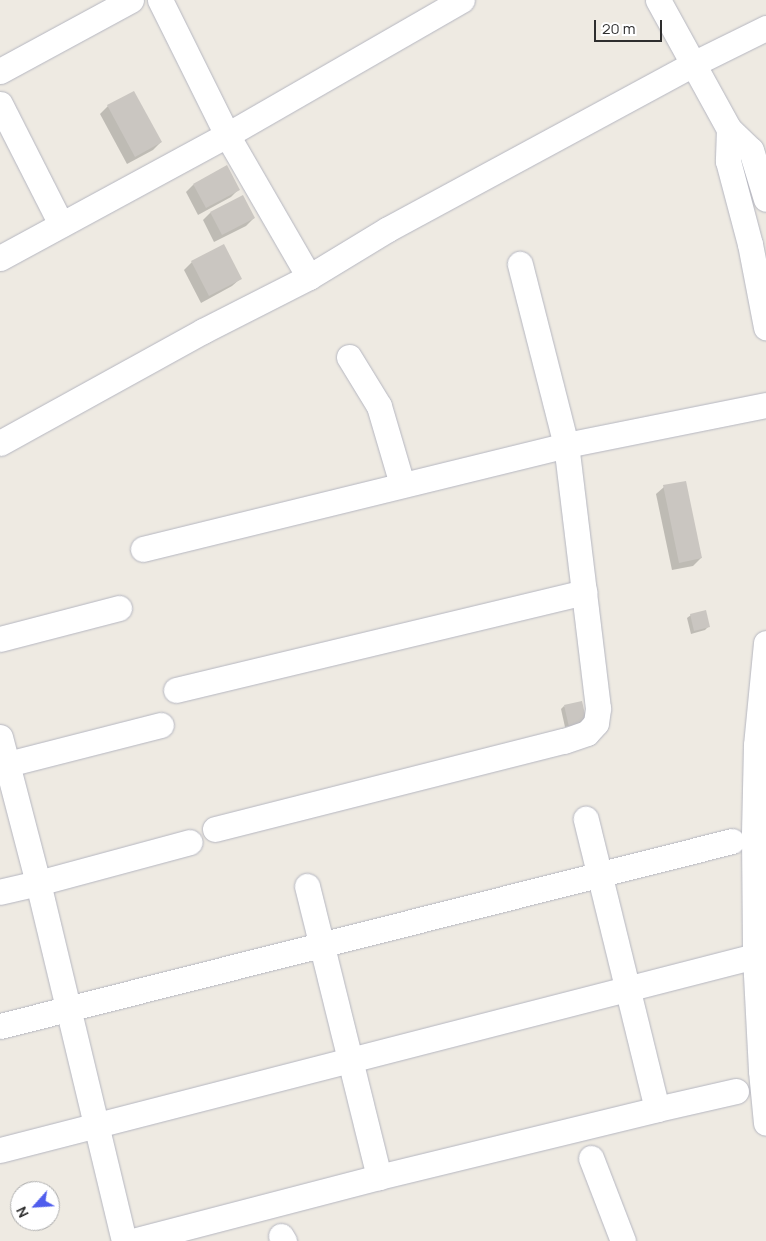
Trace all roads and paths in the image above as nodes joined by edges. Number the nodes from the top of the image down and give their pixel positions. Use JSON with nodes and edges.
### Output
{"nodes":[{"id":1,"x":131,"y":0,"type":"edge"},
{"id":2,"x":160,"y":0,"type":"edge"},
{"id":3,"x":462,"y":0,"type":"edge"},
{"id":4,"x":658,"y":0,"type":"edge"},
{"id":5,"x":766,"y":28,"type":"edge"},
{"id":6,"x":693,"y":64,"type":"junction"},
{"id":7,"x":0,"y":71,"type":"edge"},
{"id":8,"x":0,"y":104,"type":"edge"},
{"id":9,"x":729,"y":129,"type":"junction"},
{"id":10,"x":227,"y":135,"type":"junction"},
{"id":11,"x":766,"y":199,"type":"edge"},
{"id":12,"x":61,"y":224,"type":"junction"},
{"id":13,"x":0,"y":258,"type":"edge"},
{"id":14,"x":520,"y":264,"type":"dead end"},
{"id":15,"x":309,"y":277,"type":"junction"},
{"id":16,"x":766,"y":327,"type":"edge"},
{"id":17,"x":349,"y":357,"type":"dead end"},
{"id":18,"x":766,"y":406,"type":"edge"},
{"id":19,"x":0,"y":443,"type":"edge"},
{"id":20,"x":566,"y":445,"type":"junction"},
{"id":21,"x":402,"y":484,"type":"junction"},
{"id":22,"x":143,"y":549,"type":"dead end"},
{"id":23,"x":584,"y":592,"type":"junction"},
{"id":24,"x":119,"y":608,"type":"dead end"},
{"id":25,"x":0,"y":639,"type":"edge"},
{"id":26,"x":766,"y":643,"type":"edge"},
{"id":27,"x":176,"y":690,"type":"dead end"},
{"id":28,"x":161,"y":725,"type":"dead end"},
{"id":29,"x":0,"y":737,"type":"edge"},
{"id":30,"x":4,"y":766,"type":"edge"},
{"id":31,"x":761,"y":797,"type":"edge"},
{"id":32,"x":586,"y":819,"type":"dead end"},
{"id":33,"x":215,"y":829,"type":"dead end"},
{"id":34,"x":732,"y":841,"type":"dead end"},
{"id":35,"x":190,"y":842,"type":"dead end"},
{"id":36,"x":599,"y":874,"type":"junction"},
{"id":37,"x":38,"y":883,"type":"junction"},
{"id":38,"x":307,"y":886,"type":"dead end"},
{"id":39,"x":0,"y":892,"type":"edge"},
{"id":40,"x":321,"y":944,"type":"junction"},
{"id":41,"x":755,"y":956,"type":"junction"},
{"id":42,"x":629,"y":990,"type":"junction"},
{"id":43,"x":67,"y":1008,"type":"junction"},
{"id":44,"x":0,"y":1026,"type":"edge"},
{"id":45,"x":350,"y":1061,"type":"junction"},
{"id":46,"x":764,"y":1070,"type":"edge"},
{"id":47,"x":736,"y":1091,"type":"dead end"},
{"id":48,"x":658,"y":1109,"type":"junction"},
{"id":49,"x":766,"y":1123,"type":"edge"},
{"id":50,"x":97,"y":1126,"type":"junction"},
{"id":51,"x":0,"y":1150,"type":"edge"},
{"id":52,"x":591,"y":1158,"type":"dead end"},
{"id":53,"x":379,"y":1177,"type":"junction"},
{"id":54,"x":124,"y":1241,"type":"edge"},
{"id":55,"x":133,"y":1241,"type":"edge"},
{"id":56,"x":622,"y":1241,"type":"edge"}],
"edges":[{"from":1,"to":7,"type":"street"},
{"from":2,"to":10,"type":"street"},
{"from":3,"to":10,"type":"street"},
{"from":4,"to":6,"type":"street"},
{"from":5,"to":6,"type":"street"},
{"from":6,"to":9,"type":"street"},
{"from":6,"to":15,"type":"street"},
{"from":8,"to":12,"type":"street"},
{"from":9,"to":11,"type":"street"},
{"from":9,"to":16,"type":"street"},
{"from":10,"to":12,"type":"street"},
{"from":10,"to":15,"type":"street"},
{"from":12,"to":13,"type":"street"},
{"from":14,"to":20,"type":"street"},
{"from":15,"to":19,"type":"street"},
{"from":17,"to":21,"type":"street"},
{"from":18,"to":20,"type":"street"},
{"from":20,"to":21,"type":"street"},
{"from":20,"to":23,"type":"street"},
{"from":21,"to":22,"type":"street"},
{"from":23,"to":27,"type":"street"},
{"from":23,"to":33,"type":"street"},
{"from":24,"to":25,"type":"street"},
{"from":26,"to":31,"type":"street"},
{"from":28,"to":30,"type":"street"},
{"from":29,"to":30,"type":"street"},
{"from":30,"to":37,"type":"street"},
{"from":31,"to":41,"type":"street"},
{"from":32,"to":36,"type":"street"},
{"from":34,"to":36,"type":"street"},
{"from":35,"to":37,"type":"street"},
{"from":36,"to":40,"type":"street"},
{"from":36,"to":42,"type":"street"},
{"from":37,"to":39,"type":"street"},
{"from":37,"to":43,"type":"street"},
{"from":38,"to":40,"type":"street"},
{"from":40,"to":43,"type":"street"},
{"from":40,"to":45,"type":"street"},
{"from":41,"to":42,"type":"street"},
{"from":41,"to":46,"type":"street"},
{"from":42,"to":45,"type":"street"},
{"from":42,"to":48,"type":"street"},
{"from":43,"to":44,"type":"street"},
{"from":43,"to":50,"type":"street"},
{"from":45,"to":50,"type":"street"},
{"from":45,"to":53,"type":"street"},
{"from":46,"to":49,"type":"street"},
{"from":47,"to":48,"type":"street"},
{"from":48,"to":53,"type":"street"},
{"from":50,"to":51,"type":"street"},
{"from":50,"to":54,"type":"street"},
{"from":52,"to":56,"type":"street"},
{"from":53,"to":55,"type":"street"}]}
